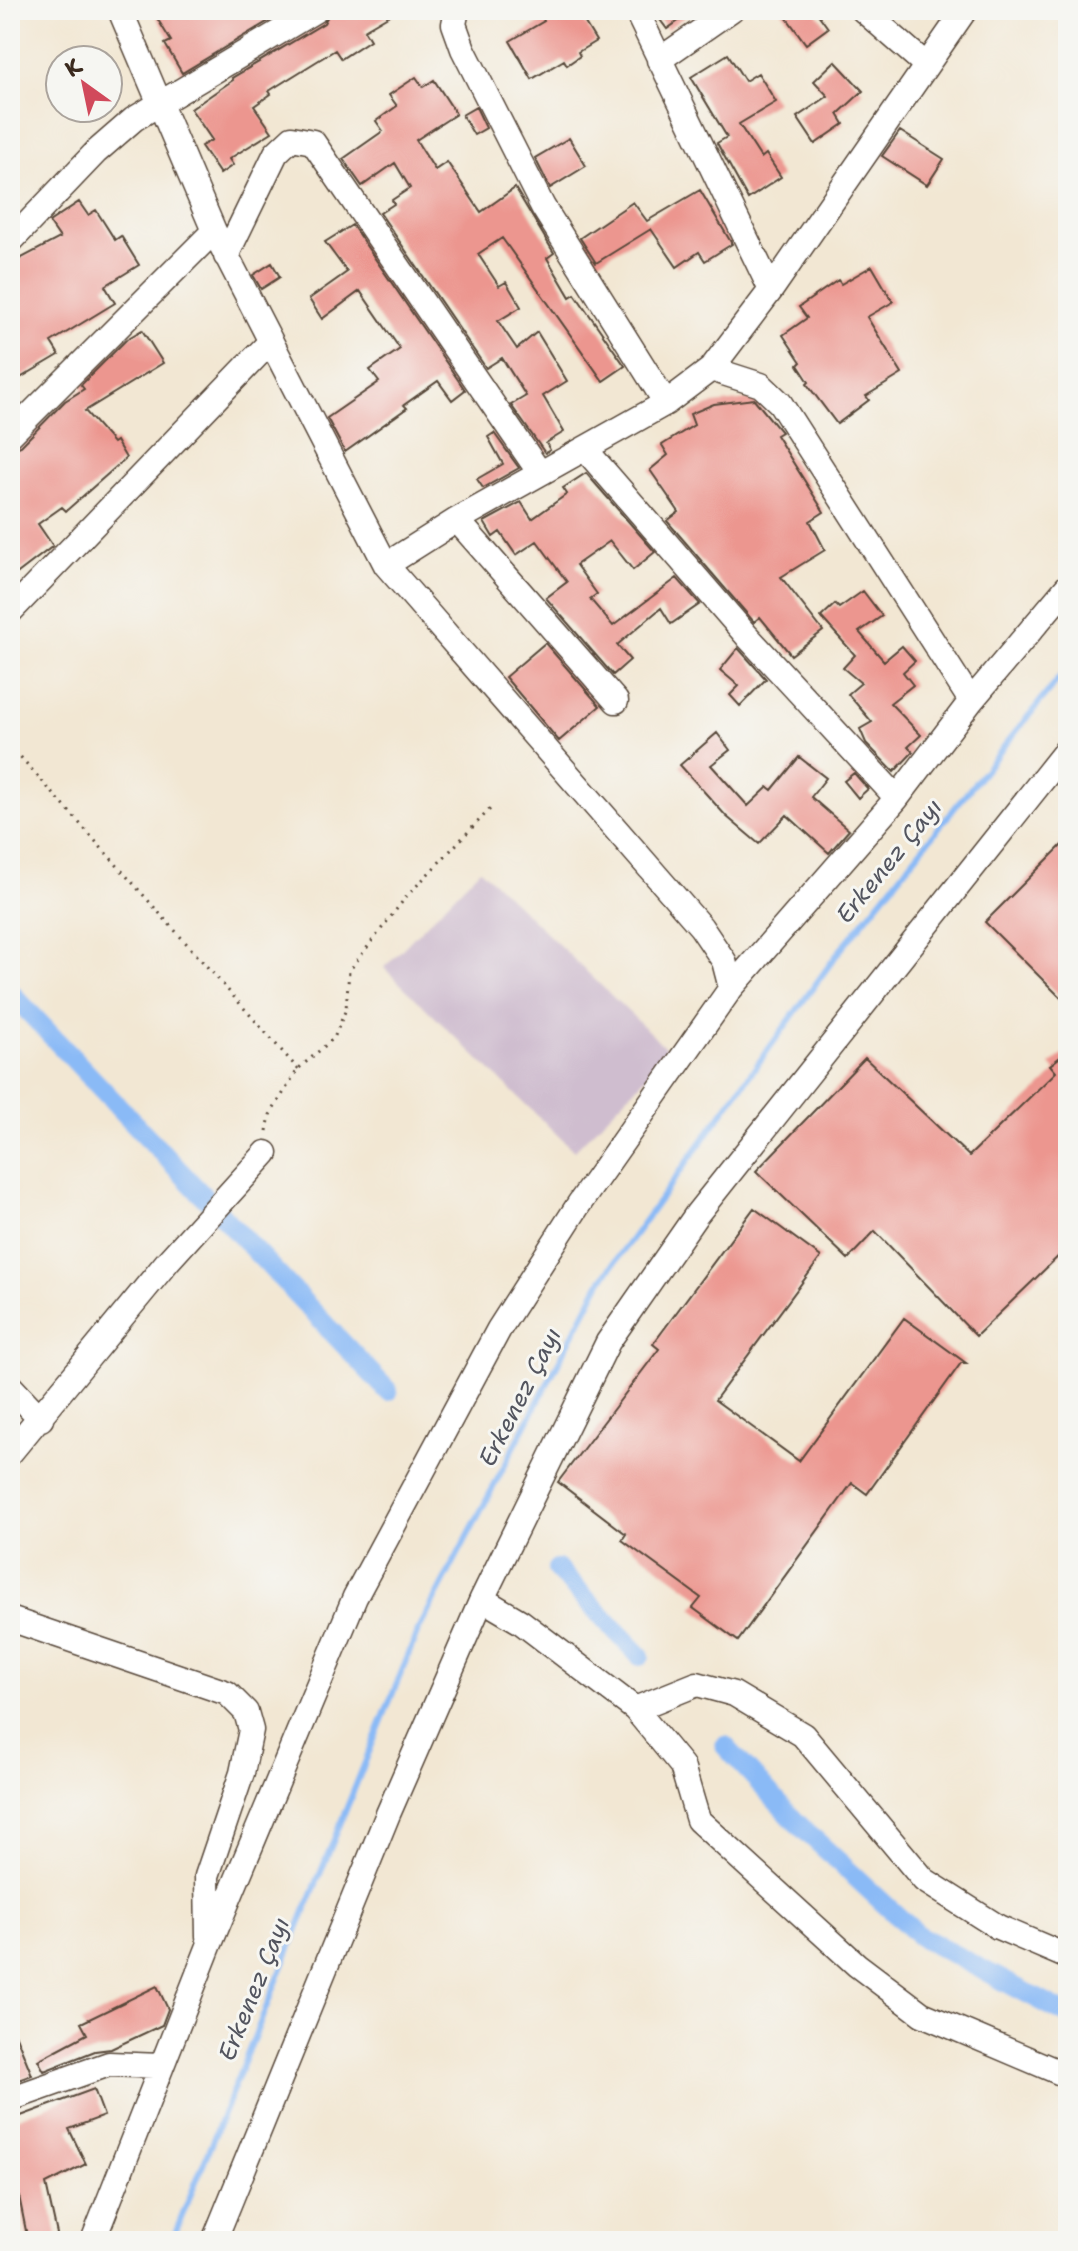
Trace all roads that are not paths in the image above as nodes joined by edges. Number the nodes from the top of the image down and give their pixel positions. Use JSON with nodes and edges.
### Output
{"nodes":[{"id":1,"x":120,"y":10,"type":"edge"},
{"id":2,"x":316,"y":10,"type":"edge"},
{"id":3,"x":457,"y":10,"type":"edge"},
{"id":4,"x":636,"y":10,"type":"edge"},
{"id":5,"x":731,"y":10,"type":"edge"},
{"id":6,"x":863,"y":10,"type":"edge"},
{"id":7,"x":965,"y":10,"type":"edge"},
{"id":8,"x":659,"y":60,"type":"junction"},
{"id":9,"x":926,"y":65,"type":"junction"},
{"id":10,"x":158,"y":105,"type":"junction"},
{"id":11,"x":214,"y":231,"type":"junction"},
{"id":12,"x":10,"y":242,"type":"edge"},
{"id":13,"x":226,"y":256,"type":"junction"},
{"id":14,"x":771,"y":290,"type":"junction"},
{"id":15,"x":270,"y":342,"type":"junction"},
{"id":16,"x":711,"y":369,"type":"junction"},
{"id":17,"x":666,"y":403,"type":"junction"},
{"id":18,"x":10,"y":435,"type":"edge"},
{"id":19,"x":585,"y":449,"type":"junction"},
{"id":20,"x":540,"y":473,"type":"junction"},
{"id":21,"x":457,"y":520,"type":"junction"},
{"id":22,"x":386,"y":565,"type":"junction"},
{"id":23,"x":1068,"y":586,"type":"edge"},
{"id":24,"x":10,"y":612,"type":"edge"},
{"id":25,"x":616,"y":701,"type":"dead end"},
{"id":26,"x":971,"y":701,"type":"junction"},
{"id":27,"x":1068,"y":748,"type":"edge"},
{"id":28,"x":897,"y":798,"type":"junction"},
{"id":29,"x":731,"y":988,"type":"junction"},
{"id":30,"x":260,"y":1161,"type":"road end"},
{"id":31,"x":10,"y":1386,"type":"edge"},
{"id":32,"x":41,"y":1419,"type":"junction"},
{"id":33,"x":10,"y":1453,"type":"edge"},
{"id":34,"x":482,"y":1599,"type":"junction"},
{"id":35,"x":10,"y":1619,"type":"edge"},
{"id":36,"x":635,"y":1709,"type":"junction"},
{"id":37,"x":209,"y":1946,"type":"junction"},
{"id":38,"x":1068,"y":1957,"type":"edge"},
{"id":39,"x":161,"y":2066,"type":"junction"},
{"id":40,"x":1068,"y":2076,"type":"edge"},
{"id":41,"x":10,"y":2099,"type":"edge"},
{"id":42,"x":93,"y":2241,"type":"edge"},
{"id":43,"x":214,"y":2241,"type":"edge"}],
"edges":[{"from":1,"to":10,"type":"street"},
{"from":2,"to":10,"type":"street"},
{"from":3,"to":17,"type":"street"},
{"from":4,"to":8,"type":"street"},
{"from":5,"to":8,"type":"street"},
{"from":6,"to":9,"type":"street"},
{"from":7,"to":9,"type":"street"},
{"from":8,"to":14,"type":"street"},
{"from":9,"to":14,"type":"street"},
{"from":10,"to":11,"type":"street"},
{"from":10,"to":12,"type":"street"},
{"from":11,"to":13,"type":"street"},
{"from":11,"to":18,"type":"street"},
{"from":13,"to":15,"type":"street"},
{"from":13,"to":20,"type":"street"},
{"from":14,"to":16,"type":"street"},
{"from":15,"to":22,"type":"street"},
{"from":15,"to":24,"type":"street"},
{"from":16,"to":17,"type":"street"},
{"from":16,"to":26,"type":"street"},
{"from":17,"to":19,"type":"street"},
{"from":19,"to":20,"type":"street"},
{"from":19,"to":28,"type":"street"},
{"from":20,"to":21,"type":"street"},
{"from":21,"to":22,"type":"street"},
{"from":21,"to":25,"type":"street"},
{"from":22,"to":29,"type":"street"},
{"from":23,"to":26,"type":"street"},
{"from":26,"to":28,"type":"street"},
{"from":27,"to":34,"type":"street"},
{"from":28,"to":29,"type":"street"},
{"from":29,"to":37,"type":"street"},
{"from":30,"to":32,"type":"street"},
{"from":31,"to":32,"type":"street"},
{"from":32,"to":33,"type":"street"},
{"from":34,"to":36,"type":"street"},
{"from":34,"to":43,"type":"street"},
{"from":35,"to":37,"type":"street"},
{"from":36,"to":38,"type":"street"},
{"from":36,"to":40,"type":"street"},
{"from":37,"to":39,"type":"street"},
{"from":39,"to":41,"type":"street"},
{"from":39,"to":42,"type":"street"}]}
